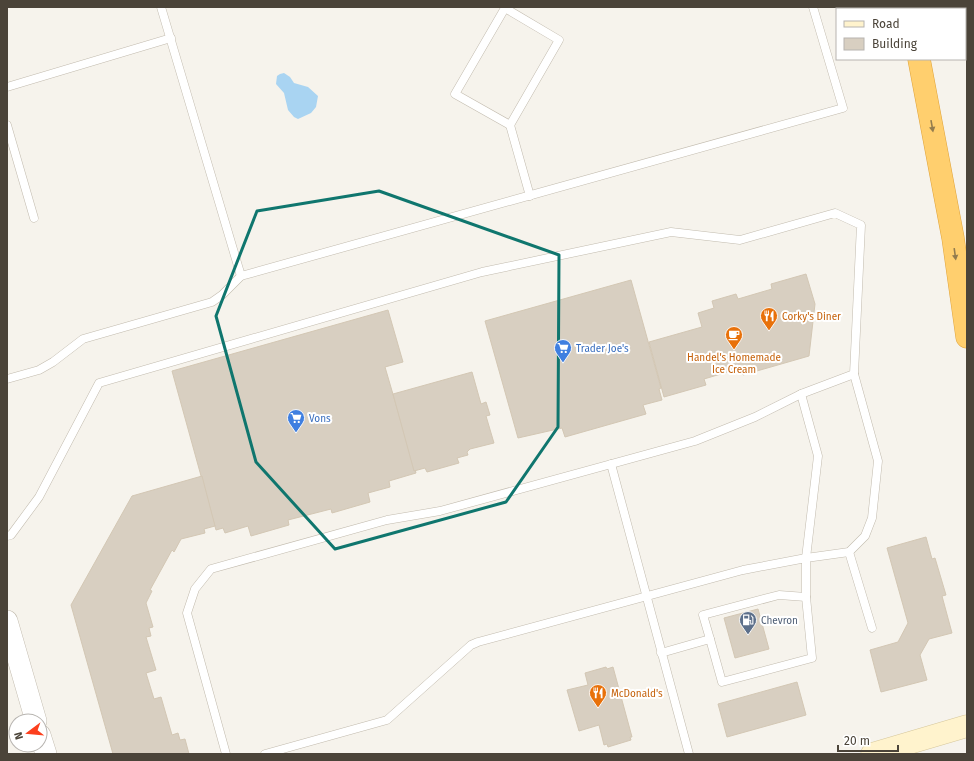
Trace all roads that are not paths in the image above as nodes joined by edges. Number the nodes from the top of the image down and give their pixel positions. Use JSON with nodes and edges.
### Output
{"nodes":[{"id":1,"x":162,"y":7,"type":"edge"},
{"id":2,"x":813,"y":7,"type":"edge"},
{"id":3,"x":171,"y":38,"type":"junction"},
{"id":4,"x":919,"y":60,"type":"edge"},
{"id":5,"x":7,"y":87,"type":"edge"},
{"id":6,"x":7,"y":126,"type":"edge"},
{"id":7,"x":510,"y":126,"type":"junction"},
{"id":8,"x":530,"y":196,"type":"junction"},
{"id":9,"x":34,"y":218,"type":"dead end"},
{"id":10,"x":241,"y":276,"type":"junction"},
{"id":11,"x":967,"y":337,"type":"edge"},
{"id":12,"x":854,"y":374,"type":"junction"},
{"id":13,"x":7,"y":379,"type":"edge"},
{"id":14,"x":801,"y":394,"type":"junction"},
{"id":15,"x":611,"y":464,"type":"junction"},
{"id":16,"x":7,"y":536,"type":"edge"},
{"id":17,"x":849,"y":552,"type":"junction"},
{"id":18,"x":806,"y":558,"type":"junction"},
{"id":19,"x":646,"y":596,"type":"junction"},
{"id":20,"x":806,"y":597,"type":"junction"},
{"id":21,"x":7,"y":621,"type":"edge"},
{"id":22,"x":872,"y":628,"type":"dead end"},
{"id":23,"x":710,"y":639,"type":"junction"},
{"id":24,"x":661,"y":653,"type":"junction"},
{"id":25,"x":34,"y":713,"type":"edge"},
{"id":26,"x":967,"y":726,"type":"edge"},
{"id":27,"x":226,"y":754,"type":"edge"},
{"id":28,"x":265,"y":754,"type":"edge"},
{"id":29,"x":689,"y":754,"type":"edge"},
{"id":30,"x":872,"y":754,"type":"edge"}],
"edges":[{"from":1,"to":3,"type":"lane"},
{"from":2,"to":8,"type":"lane"},
{"from":3,"to":5,"type":"lane"},
{"from":3,"to":10,"type":"lane"},
{"from":4,"to":11,"type":"highway","one_way":true},
{"from":6,"to":9,"type":"lane"},
{"from":7,"to":7,"type":"lane"},
{"from":7,"to":8,"type":"lane"},
{"from":8,"to":10,"type":"lane"},
{"from":10,"to":13,"type":"lane"},
{"from":12,"to":14,"type":"lane"},
{"from":12,"to":16,"type":"lane"},
{"from":12,"to":17,"type":"lane"},
{"from":14,"to":15,"type":"lane"},
{"from":14,"to":18,"type":"lane"},
{"from":15,"to":19,"type":"lane"},
{"from":15,"to":27,"type":"lane"},
{"from":17,"to":18,"type":"lane"},
{"from":17,"to":22,"type":"lane"},
{"from":18,"to":19,"type":"lane"},
{"from":18,"to":20,"type":"lane"},
{"from":19,"to":24,"type":"lane"},
{"from":19,"to":28,"type":"lane"},
{"from":20,"to":23,"type":"lane"},
{"from":20,"to":23,"type":"lane"},
{"from":21,"to":25,"type":"street"},
{"from":23,"to":24,"type":"lane"},
{"from":24,"to":29,"type":"lane"},
{"from":26,"to":30,"type":"main road"}]}
